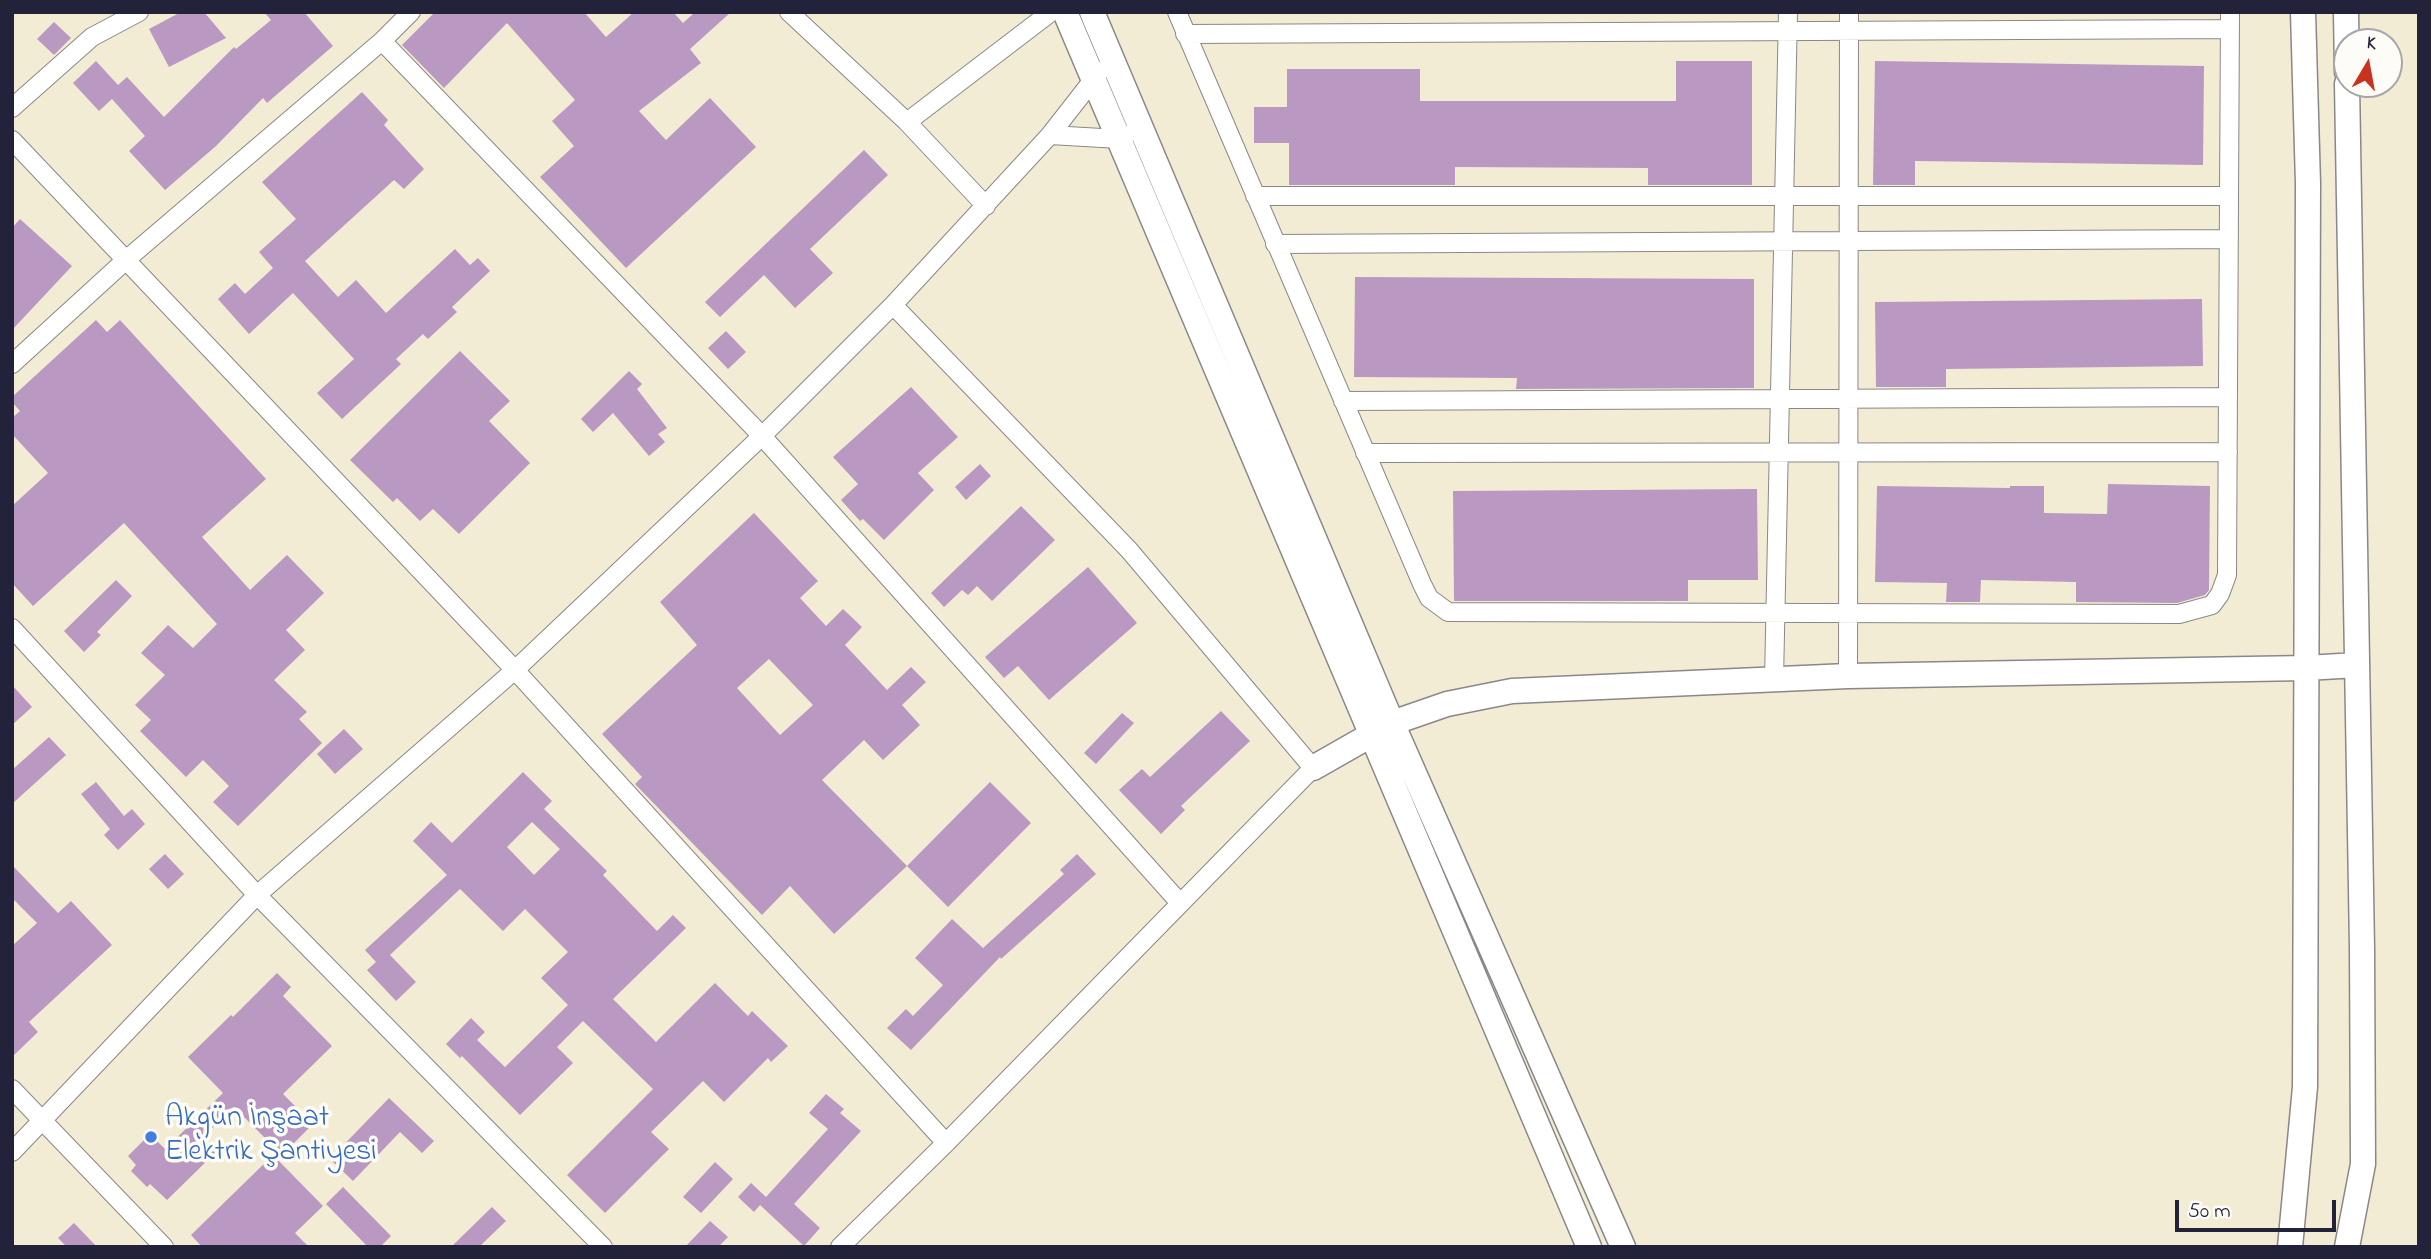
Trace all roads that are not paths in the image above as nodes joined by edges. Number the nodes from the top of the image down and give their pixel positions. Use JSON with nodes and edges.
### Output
{"nodes":[{"id":1,"x":139,"y":12,"type":"edge"},
{"id":2,"x":411,"y":12,"type":"edge"},
{"id":3,"x":789,"y":12,"type":"edge"},
{"id":4,"x":1051,"y":12,"type":"edge"},
{"id":5,"x":1065,"y":12,"type":"edge"},
{"id":6,"x":1092,"y":12,"type":"edge"},
{"id":7,"x":1177,"y":12,"type":"edge"},
{"id":8,"x":1788,"y":12,"type":"edge"},
{"id":9,"x":2303,"y":12,"type":"edge"},
{"id":10,"x":1849,"y":21,"type":"edge"},
{"id":11,"x":2230,"y":21,"type":"edge"},
{"id":12,"x":1788,"y":31,"type":"junction"},
{"id":13,"x":1185,"y":34,"type":"junction"},
{"id":14,"x":382,"y":41,"type":"junction"},
{"id":15,"x":1111,"y":58,"type":"junction"},
{"id":16,"x":1094,"y":78,"type":"junction"},
{"id":17,"x":2347,"y":98,"type":"edge"},
{"id":18,"x":12,"y":108,"type":"edge"},
{"id":19,"x":907,"y":122,"type":"junction"},
{"id":20,"x":1130,"y":133,"type":"junction"},
{"id":21,"x":1051,"y":135,"type":"junction"},
{"id":22,"x":12,"y":140,"type":"edge"},
{"id":23,"x":1255,"y":196,"type":"junction"},
{"id":24,"x":1784,"y":197,"type":"junction"},
{"id":25,"x":1849,"y":197,"type":"junction"},
{"id":26,"x":2229,"y":197,"type":"junction"},
{"id":27,"x":986,"y":206,"type":"junction"},
{"id":28,"x":2229,"y":239,"type":"junction"},
{"id":29,"x":1783,"y":241,"type":"junction"},
{"id":30,"x":1849,"y":241,"type":"junction"},
{"id":31,"x":1275,"y":244,"type":"junction"},
{"id":32,"x":127,"y":259,"type":"junction"},
{"id":33,"x":893,"y":305,"type":"junction"},
{"id":34,"x":12,"y":364,"type":"edge"},
{"id":35,"x":2228,"y":397,"type":"junction"},
{"id":36,"x":1780,"y":399,"type":"junction"},
{"id":37,"x":1848,"y":399,"type":"junction"},
{"id":38,"x":1343,"y":401,"type":"junction"},
{"id":39,"x":762,"y":436,"type":"junction"},
{"id":40,"x":1779,"y":452,"type":"junction"},
{"id":41,"x":1849,"y":452,"type":"junction"},
{"id":42,"x":2228,"y":452,"type":"junction"},
{"id":43,"x":1366,"y":453,"type":"junction"},
{"id":44,"x":1776,"y":612,"type":"junction"},
{"id":45,"x":1848,"y":613,"type":"junction"},
{"id":46,"x":12,"y":628,"type":"edge"},
{"id":47,"x":2357,"y":665,"type":"junction"},
{"id":48,"x":2306,"y":667,"type":"junction"},
{"id":49,"x":515,"y":670,"type":"junction"},
{"id":50,"x":1848,"y":676,"type":"junction"},
{"id":51,"x":1774,"y":680,"type":"junction"},
{"id":52,"x":1382,"y":728,"type":"junction"},
{"id":53,"x":1313,"y":768,"type":"junction"},
{"id":54,"x":257,"y":895,"type":"junction"},
{"id":55,"x":1180,"y":903,"type":"junction"},
{"id":56,"x":12,"y":1089,"type":"edge"},
{"id":57,"x":42,"y":1121,"type":"junction"},
{"id":58,"x":946,"y":1143,"type":"junction"},
{"id":59,"x":12,"y":1152,"type":"edge"},
{"id":60,"x":164,"y":1247,"type":"edge"},
{"id":61,"x":603,"y":1247,"type":"edge"},
{"id":62,"x":840,"y":1247,"type":"edge"},
{"id":63,"x":1589,"y":1247,"type":"edge"},
{"id":64,"x":1623,"y":1247,"type":"edge"},
{"id":65,"x":2290,"y":1247,"type":"edge"},
{"id":66,"x":2347,"y":1247,"type":"edge"}],
"edges":[{"from":1,"to":18,"type":"street"},
{"from":2,"to":14,"type":"street"},
{"from":3,"to":19,"type":"street"},
{"from":4,"to":19,"type":"street"},
{"from":5,"to":16,"type":"street"},
{"from":6,"to":15,"type":"street"},
{"from":7,"to":13,"type":"street"},
{"from":8,"to":12,"type":"street"},
{"from":9,"to":48,"type":"street"},
{"from":10,"to":11,"type":"street"},
{"from":10,"to":12,"type":"street"},
{"from":10,"to":25,"type":"street"},
{"from":11,"to":26,"type":"street"},
{"from":12,"to":13,"type":"street"},
{"from":12,"to":24,"type":"street"},
{"from":13,"to":23,"type":"street"},
{"from":14,"to":32,"type":"street"},
{"from":14,"to":39,"type":"street"},
{"from":15,"to":16,"type":"street"},
{"from":15,"to":20,"type":"street"},
{"from":16,"to":20,"type":"street"},
{"from":16,"to":21,"type":"street"},
{"from":17,"to":47,"type":"street"},
{"from":19,"to":27,"type":"street"},
{"from":20,"to":21,"type":"street"},
{"from":20,"to":52,"type":"street"},
{"from":21,"to":27,"type":"street"},
{"from":22,"to":32,"type":"street"},
{"from":23,"to":24,"type":"street"},
{"from":23,"to":31,"type":"street"},
{"from":24,"to":25,"type":"street"},
{"from":24,"to":29,"type":"street"},
{"from":25,"to":26,"type":"street"},
{"from":25,"to":30,"type":"street"},
{"from":26,"to":28,"type":"street"},
{"from":27,"to":33,"type":"street"},
{"from":28,"to":30,"type":"street"},
{"from":28,"to":35,"type":"street"},
{"from":29,"to":30,"type":"street"},
{"from":29,"to":31,"type":"street"},
{"from":29,"to":36,"type":"street"},
{"from":30,"to":37,"type":"street"},
{"from":31,"to":38,"type":"street"},
{"from":32,"to":34,"type":"street"},
{"from":32,"to":49,"type":"street"},
{"from":33,"to":39,"type":"street"},
{"from":33,"to":53,"type":"street"},
{"from":35,"to":37,"type":"street"},
{"from":35,"to":42,"type":"street"},
{"from":36,"to":37,"type":"street"},
{"from":36,"to":38,"type":"street"},
{"from":36,"to":40,"type":"street"},
{"from":37,"to":41,"type":"street"},
{"from":38,"to":43,"type":"street"},
{"from":39,"to":49,"type":"street"},
{"from":39,"to":55,"type":"street"},
{"from":40,"to":41,"type":"street"},
{"from":40,"to":43,"type":"street"},
{"from":40,"to":44,"type":"street"},
{"from":41,"to":42,"type":"street"},
{"from":41,"to":45,"type":"street"},
{"from":42,"to":45,"type":"street"},
{"from":43,"to":44,"type":"street"},
{"from":44,"to":45,"type":"street"},
{"from":44,"to":51,"type":"street"},
{"from":45,"to":50,"type":"street"},
{"from":46,"to":54,"type":"street"},
{"from":47,"to":48,"type":"street"},
{"from":47,"to":66,"type":"street"},
{"from":48,"to":50,"type":"street"},
{"from":48,"to":65,"type":"street"},
{"from":49,"to":54,"type":"street"},
{"from":49,"to":58,"type":"street"},
{"from":50,"to":51,"type":"street"},
{"from":51,"to":52,"type":"street"},
{"from":52,"to":53,"type":"street"},
{"from":52,"to":63,"type":"street"},
{"from":52,"to":64,"type":"street"},
{"from":53,"to":55,"type":"street"},
{"from":54,"to":57,"type":"street"},
{"from":54,"to":61,"type":"street"},
{"from":55,"to":58,"type":"street"},
{"from":56,"to":57,"type":"street"},
{"from":57,"to":59,"type":"street"},
{"from":57,"to":60,"type":"street"},
{"from":58,"to":62,"type":"street"}]}
